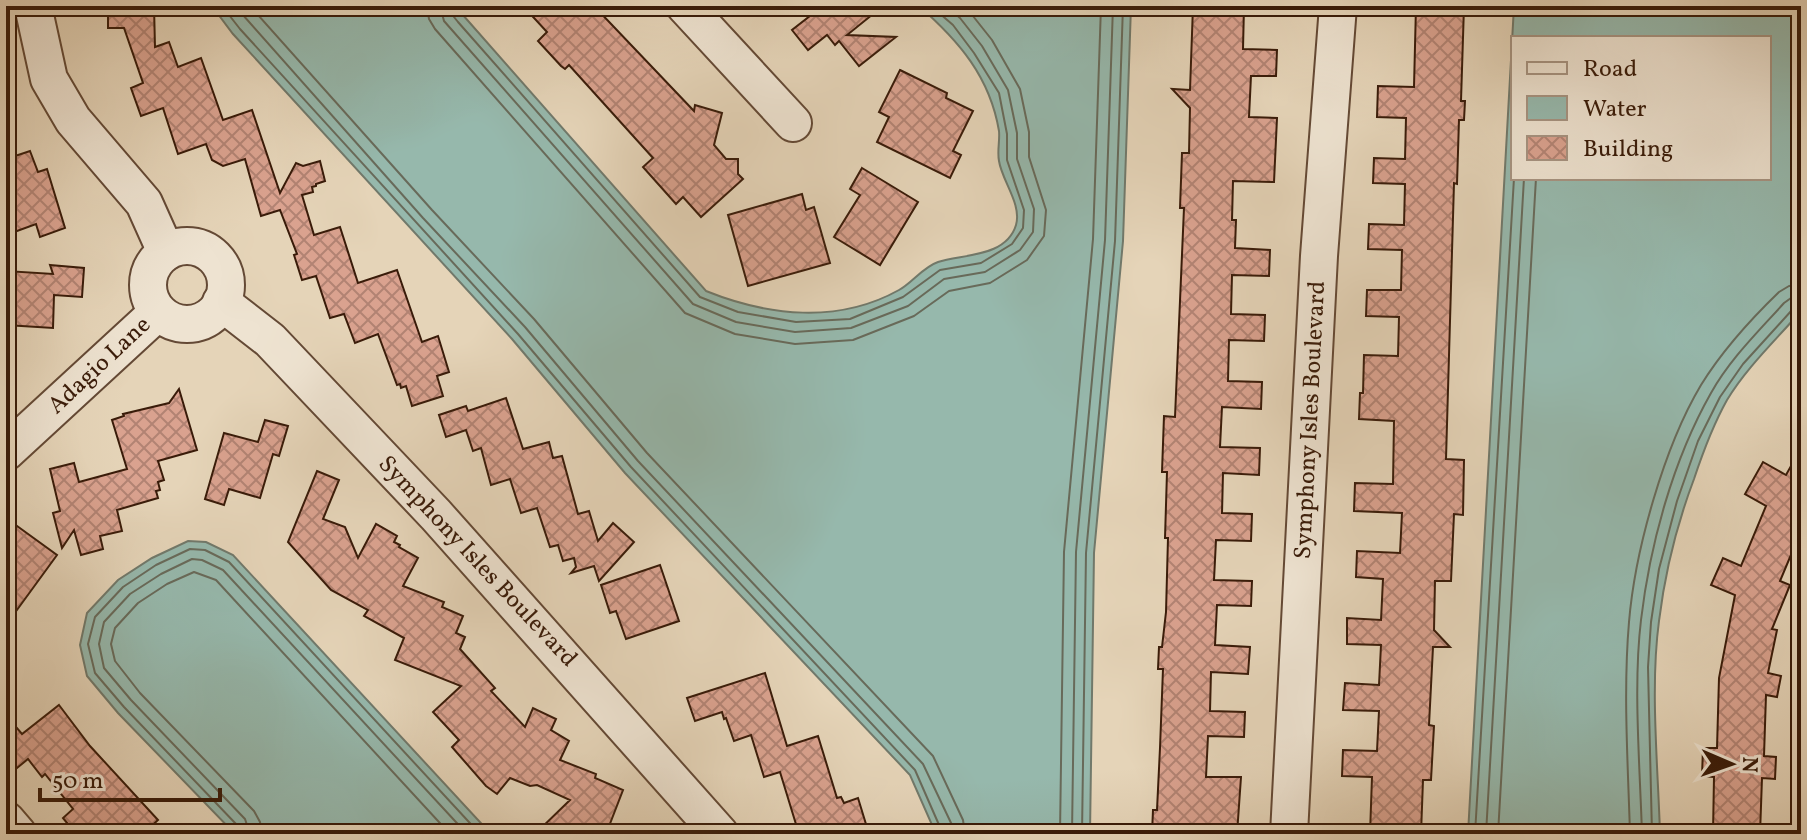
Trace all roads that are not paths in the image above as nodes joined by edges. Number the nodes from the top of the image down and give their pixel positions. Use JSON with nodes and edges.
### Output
{"nodes":[{"id":1,"x":33,"y":6,"type":"edge"},
{"id":2,"x":685,"y":6,"type":"edge"},
{"id":3,"x":1338,"y":6,"type":"edge"},
{"id":4,"x":793,"y":123,"type":"dead end"},
{"id":5,"x":166,"y":252,"type":"junction"},
{"id":6,"x":221,"y":302,"type":"junction"},
{"id":7,"x":158,"y":312,"type":"junction"},
{"id":8,"x":6,"y":452,"type":"edge"},
{"id":9,"x":6,"y":820,"type":"edge"},
{"id":10,"x":18,"y":834,"type":"edge"},
{"id":11,"x":720,"y":834,"type":"edge"},
{"id":12,"x":1289,"y":834,"type":"edge"}],
"edges":[{"from":1,"to":5,"type":"street"},
{"from":2,"to":4,"type":"street"},
{"from":3,"to":12,"type":"street","name":"Symphony Isles Boulevard"},
{"from":5,"to":6,"type":"street"},
{"from":5,"to":7,"type":"street"},
{"from":6,"to":7,"type":"street"},
{"from":6,"to":11,"type":"street","name":"Symphony Isles Boulevard"},
{"from":7,"to":8,"type":"street","name":"Adagio Lane"},
{"from":9,"to":10,"type":"street"}]}
